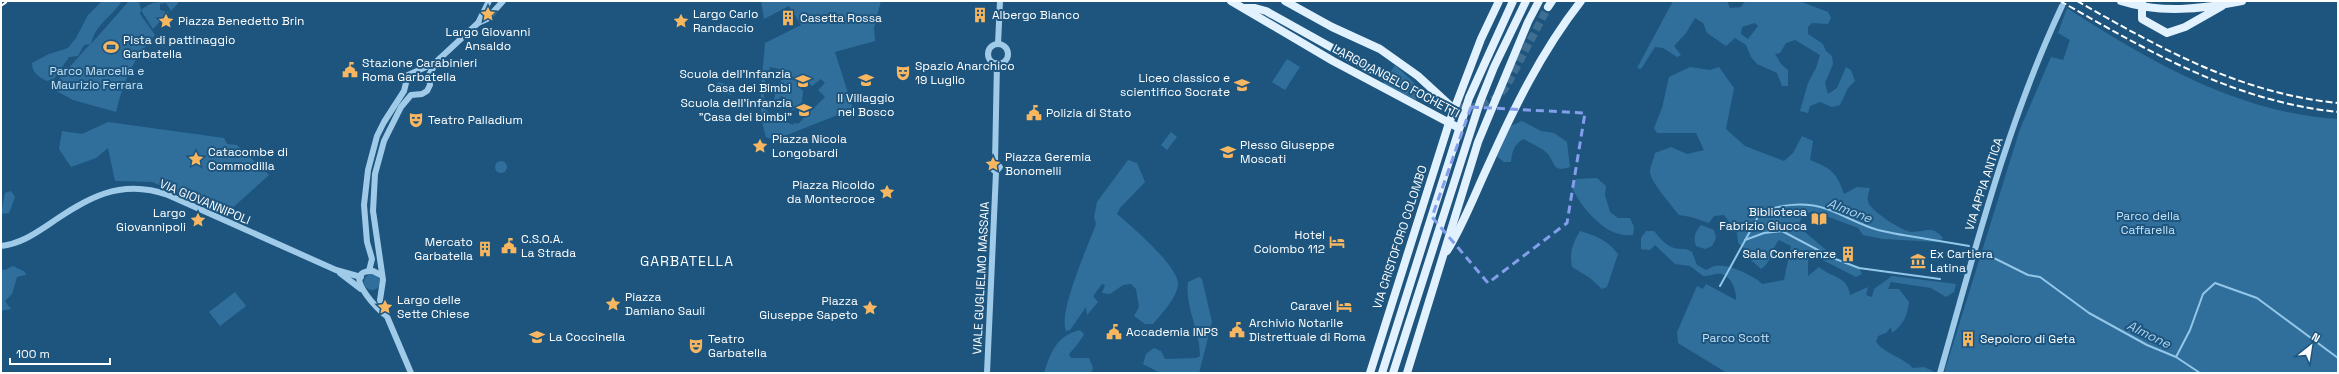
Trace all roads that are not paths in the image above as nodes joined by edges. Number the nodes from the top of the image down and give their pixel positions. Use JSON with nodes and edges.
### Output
{"nodes":[{"id":1,"x":489,"y":1,"type":"edge"},
{"id":2,"x":503,"y":1,"type":"edge"},
{"id":3,"x":1000,"y":1,"type":"edge"},
{"id":4,"x":1231,"y":1,"type":"edge"},
{"id":5,"x":1285,"y":1,"type":"edge"},
{"id":6,"x":1513,"y":1,"type":"edge"},
{"id":7,"x":1526,"y":1,"type":"edge"},
{"id":8,"x":1538,"y":1,"type":"edge"},
{"id":9,"x":1581,"y":1,"type":"edge"},
{"id":10,"x":2121,"y":1,"type":"edge"},
{"id":11,"x":2142,"y":1,"type":"edge"},
{"id":12,"x":2242,"y":1,"type":"edge"},
{"id":13,"x":1500,"y":2,"type":"edge"},
{"id":14,"x":2223,"y":4,"type":"junction"},
{"id":15,"x":2062,"y":6,"type":"dead end"},
{"id":16,"x":1244,"y":8,"type":"junction"},
{"id":17,"x":1528,"y":22,"type":"junction"},
{"id":18,"x":478,"y":23,"type":"junction"},
{"id":19,"x":998,"y":44,"type":"junction"},
{"id":20,"x":439,"y":59,"type":"junction"},
{"id":21,"x":998,"y":63,"type":"junction"},
{"id":22,"x":1370,"y":69,"type":"tunnel mouth"},
{"id":23,"x":419,"y":70,"type":"junction"},
{"id":24,"x":429,"y":77,"type":"junction"},
{"id":25,"x":1503,"y":81,"type":"junction"},
{"id":26,"x":406,"y":84,"type":"junction"},
{"id":27,"x":1462,"y":86,"type":"junction"},
{"id":28,"x":1471,"y":93,"type":"junction"},
{"id":29,"x":414,"y":94,"type":"junction"},
{"id":30,"x":1482,"y":97,"type":"junction"},
{"id":31,"x":1454,"y":108,"type":"junction"},
{"id":32,"x":1462,"y":118,"type":"junction"},
{"id":33,"x":1449,"y":123,"type":"junction"},
{"id":34,"x":1459,"y":128,"type":"junction"},
{"id":35,"x":1471,"y":128,"type":"junction"},
{"id":36,"x":1478,"y":142,"type":"junction"},
{"id":37,"x":1415,"y":229,"type":"junction"},
{"id":38,"x":1447,"y":240,"type":"junction"},
{"id":39,"x":1,"y":246,"type":"edge"},
{"id":40,"x":1420,"y":252,"type":"junction"},
{"id":41,"x":1430,"y":259,"type":"junction"},
{"id":42,"x":1441,"y":260,"type":"junction"},
{"id":43,"x":336,"y":270,"type":"junction"},
{"id":44,"x":369,"y":271,"type":"junction"},
{"id":45,"x":381,"y":275,"type":"junction"},
{"id":46,"x":361,"y":277,"type":"junction"},
{"id":47,"x":381,"y":290,"type":"junction"},
{"id":48,"x":363,"y":291,"type":"junction"},
{"id":49,"x":388,"y":318,"type":"junction"},
{"id":50,"x":1382,"y":372,"type":"edge"},
{"id":51,"x":411,"y":373,"type":"edge"},
{"id":52,"x":987,"y":373,"type":"edge"},
{"id":53,"x":1370,"y":373,"type":"edge"},
{"id":54,"x":1393,"y":373,"type":"edge"},
{"id":55,"x":1407,"y":373,"type":"edge"},
{"id":56,"x":1940,"y":373,"type":"edge"}],
"edges":[{"from":1,"to":18,"type":"street"},
{"from":2,"to":18,"type":"street"},
{"from":3,"to":19,"type":"street"},
{"from":4,"to":16,"type":"main road"},
{"from":5,"to":31,"type":"main road","name":"LARGO ANGELO FOCHETTI"},
{"from":6,"to":28,"type":"main road","name":"VIA CRISTOFORO COLOMBO"},
{"from":7,"to":17,"type":"main road"},
{"from":7,"to":30,"type":"main road"},
{"from":8,"to":17,"type":"main road"},
{"from":9,"to":42,"type":"main road"},
{"from":10,"to":14,"type":"main road"},
{"from":11,"to":14,"type":"main road"},
{"from":12,"to":14,"type":"main road"},
{"from":13,"to":27,"type":"main road","name":"VIA CRISTOFORO COLOMBO"},
{"from":15,"to":56,"type":"street","name":"VIA APPIA ANTICA"},
{"from":16,"to":22,"type":"main road"},
{"from":16,"to":33,"type":"main road","name":"LARGO ANGELO FOCHETTI"},
{"from":17,"to":25,"type":"main road"},
{"from":18,"to":20,"type":"street"},
{"from":19,"to":21,"type":"street"},
{"from":19,"to":21,"type":"street"},
{"from":20,"to":23,"type":"street"},
{"from":20,"to":24,"type":"street"},
{"from":21,"to":52,"type":"street","name":"VIALE GUGLIELMO MASSAIA"},
{"from":23,"to":24,"type":"street"},
{"from":23,"to":26,"type":"street"},
{"from":24,"to":29,"type":"street"},
{"from":25,"to":30,"type":"main road"},
{"from":25,"to":36,"type":"main road"},
{"from":26,"to":29,"type":"street"},
{"from":26,"to":44,"type":"street"},
{"from":27,"to":28,"type":"main road"},
{"from":27,"to":31,"type":"main road","name":"VIA CRISTOFORO COLOMBO"},
{"from":28,"to":30,"type":"main road"},
{"from":28,"to":32,"type":"main road","name":"VIA CRISTOFORO COLOMBO"},
{"from":29,"to":45,"type":"street"},
{"from":30,"to":35,"type":"main road"},
{"from":31,"to":32,"type":"main road"},
{"from":31,"to":33,"type":"main road","name":"VIA CRISTOFORO COLOMBO"},
{"from":32,"to":34,"type":"main road","name":"VIA CRISTOFORO COLOMBO"},
{"from":32,"to":35,"type":"main road"},
{"from":33,"to":34,"type":"main road","name":"LARGO ANGELO FOCHETTI"},
{"from":33,"to":37,"type":"main road","name":"VIA CRISTOFORO COLOMBO"},
{"from":34,"to":40,"type":"main road","name":"VIA CRISTOFORO COLOMBO"},
{"from":35,"to":36,"type":"main road"},
{"from":35,"to":41,"type":"main road"},
{"from":36,"to":38,"type":"main road"},
{"from":37,"to":40,"type":"main road"},
{"from":37,"to":53,"type":"main road","name":"VIA CRISTOFORO COLOMBO"},
{"from":38,"to":41,"type":"main road"},
{"from":38,"to":42,"type":"main road"},
{"from":39,"to":43,"type":"street","name":"VIA GIOVANNIPOLI"},
{"from":40,"to":50,"type":"main road","name":"VIA CRISTOFORO COLOMBO"},
{"from":41,"to":54,"type":"main road"},
{"from":42,"to":55,"type":"main road"},
{"from":43,"to":46,"type":"street"},
{"from":43,"to":48,"type":"street"},
{"from":44,"to":45,"type":"street"},
{"from":44,"to":46,"type":"street"},
{"from":45,"to":47,"type":"street"},
{"from":46,"to":48,"type":"street"},
{"from":47,"to":48,"type":"street"},
{"from":47,"to":49,"type":"street"},
{"from":48,"to":49,"type":"street"},
{"from":49,"to":51,"type":"street"}]}
